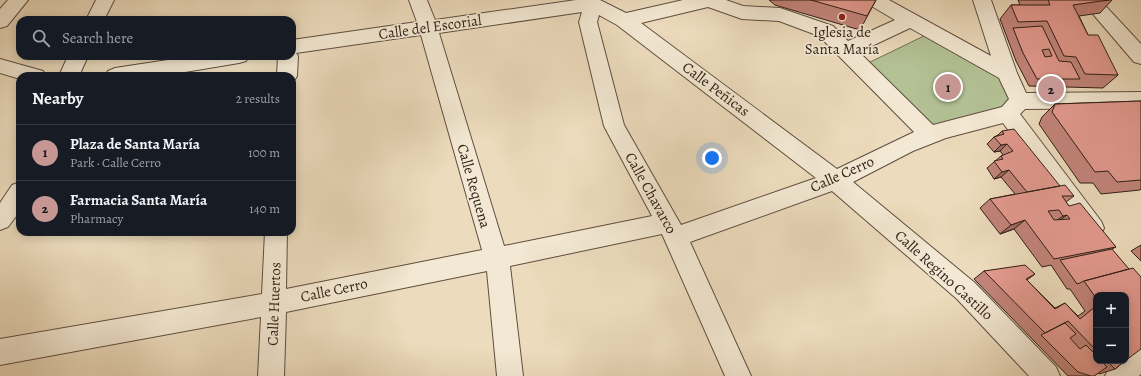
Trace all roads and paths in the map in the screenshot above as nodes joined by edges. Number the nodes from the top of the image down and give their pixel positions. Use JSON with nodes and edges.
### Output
{"nodes":[{"id":1,"x":19,"y":0,"type":"edge"},
{"id":2,"x":105,"y":0,"type":"edge"},
{"id":3,"x":418,"y":0,"type":"edge"},
{"id":4,"x":874,"y":0,"type":"edge"},
{"id":5,"x":982,"y":0,"type":"edge"},
{"id":6,"x":1090,"y":0,"type":"edge"},
{"id":7,"x":710,"y":1,"type":"edge"},
{"id":8,"x":591,"y":2,"type":"edge"},
{"id":9,"x":97,"y":16,"type":"edge"},
{"id":10,"x":624,"y":20,"type":"junction"},
{"id":11,"x":911,"y":20,"type":"junction"},
{"id":12,"x":0,"y":21,"type":"edge"},
{"id":13,"x":428,"y":27,"type":"junction"},
{"id":14,"x":296,"y":46,"type":"edge"},
{"id":15,"x":846,"y":50,"type":"junction"},
{"id":16,"x":1141,"y":57,"type":"edge"},
{"id":17,"x":76,"y":60,"type":"edge"},
{"id":18,"x":214,"y":60,"type":"edge"},
{"id":19,"x":288,"y":60,"type":"edge"},
{"id":20,"x":0,"y":66,"type":"edge"},
{"id":21,"x":22,"y":72,"type":"edge"},
{"id":22,"x":71,"y":72,"type":"edge"},
{"id":23,"x":140,"y":72,"type":"edge"},
{"id":24,"x":287,"y":72,"type":"edge"},
{"id":25,"x":1007,"y":73,"type":"junction"},
{"id":26,"x":1141,"y":100,"type":"edge"},
{"id":27,"x":1014,"y":108,"type":"junction"},
{"id":28,"x":930,"y":135,"type":"junction"},
{"id":29,"x":835,"y":180,"type":"junction"},
{"id":30,"x":16,"y":199,"type":"edge"},
{"id":31,"x":0,"y":220,"type":"edge"},
{"id":32,"x":672,"y":230,"type":"junction"},
{"id":33,"x":276,"y":236,"type":"edge"},
{"id":34,"x":1104,"y":242,"type":"edge"},
{"id":35,"x":495,"y":257,"type":"junction"},
{"id":36,"x":274,"y":302,"type":"junction"},
{"id":37,"x":0,"y":352,"type":"edge"},
{"id":38,"x":1141,"y":358,"type":"edge"},
{"id":39,"x":271,"y":376,"type":"edge"},
{"id":40,"x":510,"y":376,"type":"edge"},
{"id":41,"x":738,"y":376,"type":"edge"},
{"id":42,"x":1047,"y":376,"type":"edge"},
{"id":43,"x":1118,"y":376,"type":"edge"}],
"edges":[{"from":1,"to":12,"type":"street"},
{"from":2,"to":9,"type":"street"},
{"from":3,"to":13,"type":"street","name":"Calle Requena"},
{"from":4,"to":11,"type":"street"},
{"from":5,"to":25,"type":"street"},
{"from":6,"to":16,"type":"street"},
{"from":7,"to":10,"type":"street"},
{"from":7,"to":15,"type":"street"},
{"from":8,"to":10,"type":"street","name":"Calle Peñicas"},
{"from":8,"to":13,"type":"street","name":"Calle del Escorial"},
{"from":8,"to":32,"type":"street","name":"Calle Chavarco"},
{"from":10,"to":29,"type":"street","name":"Calle Peñicas"},
{"from":11,"to":15,"type":"street"},
{"from":11,"to":25,"type":"street"},
{"from":13,"to":14,"type":"street","name":"Calle del Escorial"},
{"from":13,"to":35,"type":"street","name":"Calle Requena"},
{"from":15,"to":28,"type":"street"},
{"from":17,"to":22,"type":"street"},
{"from":18,"to":23,"type":"street"},
{"from":19,"to":24,"type":"street"},
{"from":20,"to":21,"type":"street"},
{"from":25,"to":27,"type":"street"},
{"from":26,"to":27,"type":"street","name":"Calle Cerro"},
{"from":27,"to":28,"type":"street","name":"Calle Cerro"},
{"from":27,"to":34,"type":"street"},
{"from":28,"to":29,"type":"street","name":"Calle Cerro"},
{"from":29,"to":32,"type":"street","name":"Calle Cerro"},
{"from":29,"to":42,"type":"street","name":"Calle Regino Castillo"},
{"from":30,"to":31,"type":"street"},
{"from":32,"to":35,"type":"street","name":"Calle Cerro"},
{"from":32,"to":41,"type":"street","name":"Calle Chavarco"},
{"from":33,"to":36,"type":"street","name":"Calle Huertos"},
{"from":35,"to":36,"type":"street","name":"Calle Cerro"},
{"from":35,"to":40,"type":"street","name":"Calle Requena"},
{"from":36,"to":37,"type":"street","name":"Calle Cerro"},
{"from":36,"to":39,"type":"street","name":"Calle Huertos"},
{"from":38,"to":43,"type":"street"}]}
